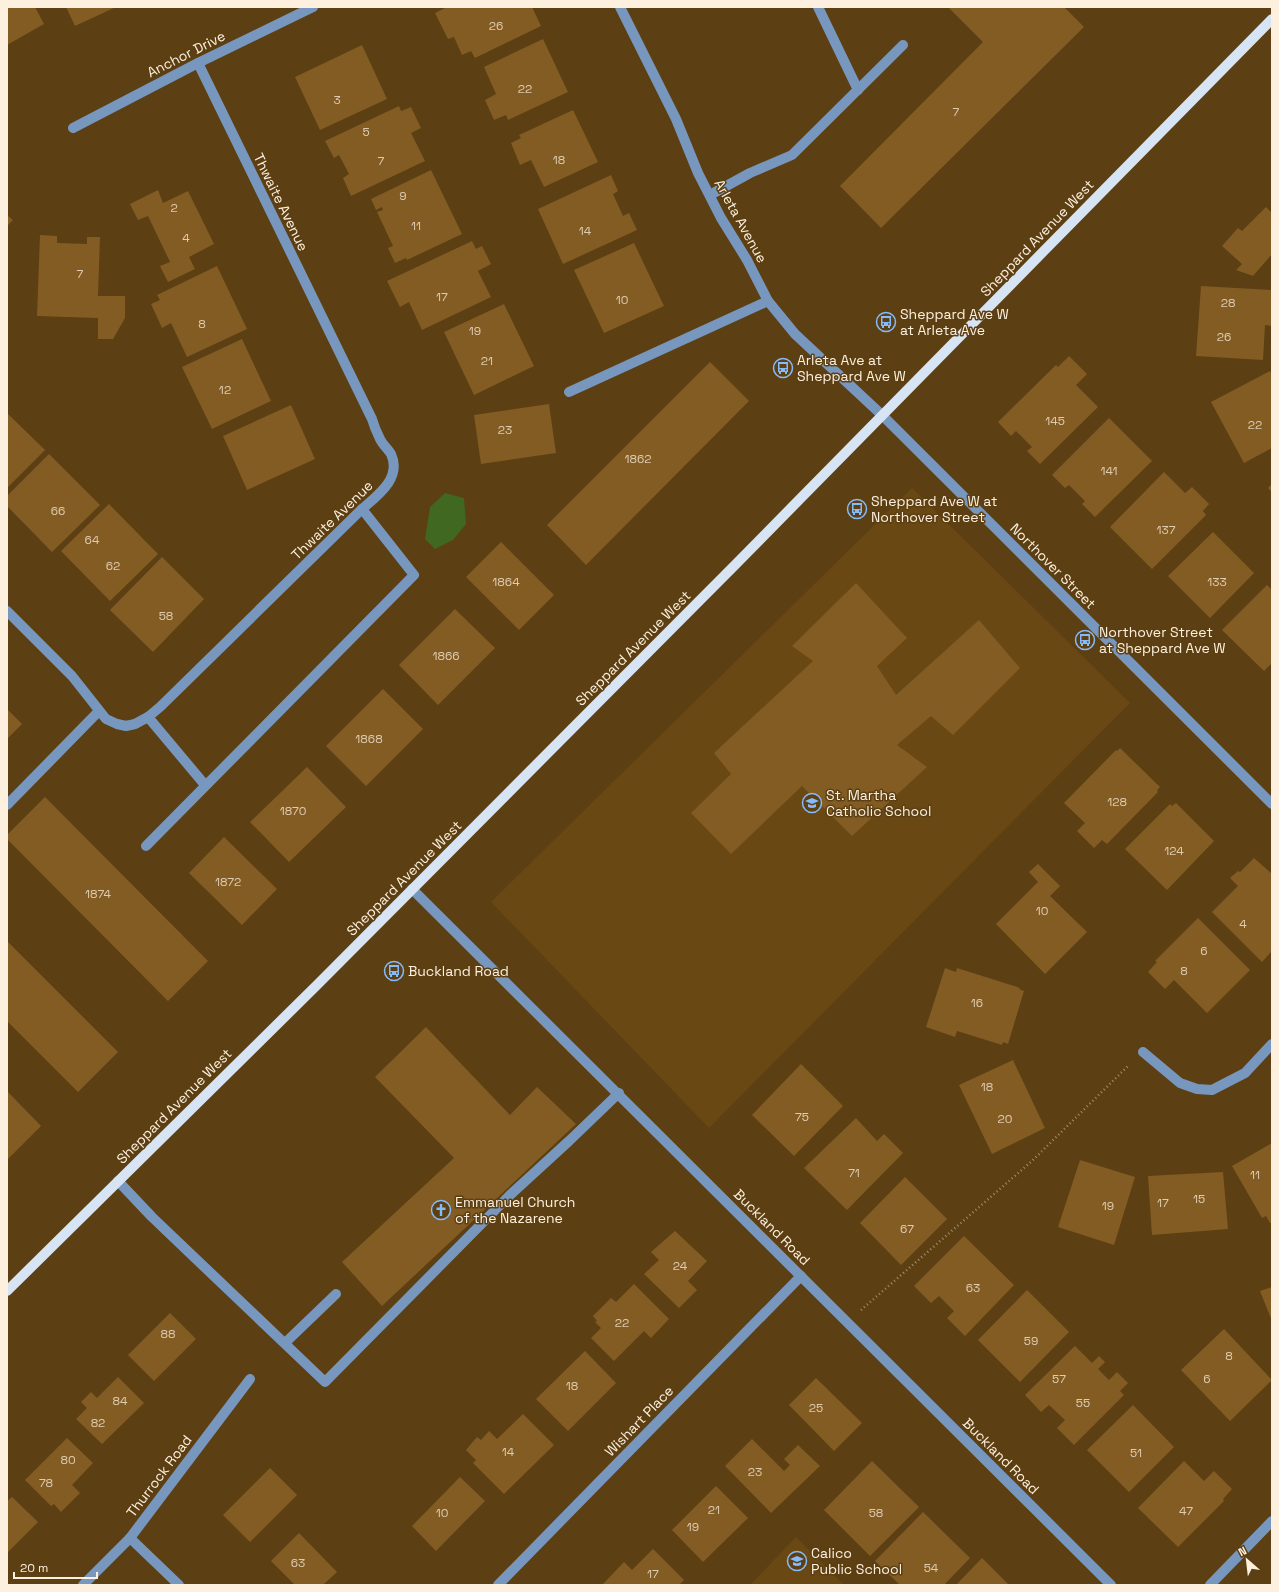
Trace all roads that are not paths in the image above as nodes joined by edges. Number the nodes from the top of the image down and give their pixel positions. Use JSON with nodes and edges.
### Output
{"nodes":[{"id":1,"x":313,"y":7,"type":"edge"},
{"id":2,"x":620,"y":7,"type":"edge"},
{"id":3,"x":818,"y":7,"type":"edge"},
{"id":4,"x":1272,"y":19,"type":"edge"},
{"id":5,"x":903,"y":45,"type":"dead end"},
{"id":6,"x":198,"y":63,"type":"junction"},
{"id":7,"x":858,"y":90,"type":"junction"},
{"id":8,"x":73,"y":128,"type":"dead end"},
{"id":9,"x":710,"y":195,"type":"junction"},
{"id":10,"x":768,"y":301,"type":"junction"},
{"id":11,"x":569,"y":392,"type":"dead end"},
{"id":12,"x":883,"y":416,"type":"junction"},
{"id":13,"x":362,"y":509,"type":"junction"},
{"id":14,"x":7,"y":611,"type":"edge"},
{"id":15,"x":99,"y":711,"type":"junction"},
{"id":16,"x":148,"y":717,"type":"junction"},
{"id":17,"x":205,"y":785,"type":"junction"},
{"id":18,"x":1272,"y":804,"type":"edge"},
{"id":19,"x":7,"y":805,"type":"edge"},
{"id":20,"x":146,"y":846,"type":"dead end"},
{"id":21,"x":412,"y":889,"type":"junction"},
{"id":22,"x":1272,"y":1044,"type":"edge"},
{"id":23,"x":1143,"y":1052,"type":"road end"},
{"id":24,"x":619,"y":1093,"type":"junction"},
{"id":25,"x":118,"y":1181,"type":"junction"},
{"id":26,"x":801,"y":1276,"type":"junction"},
{"id":27,"x":7,"y":1291,"type":"edge"},
{"id":28,"x":336,"y":1294,"type":"dead end"},
{"id":29,"x":284,"y":1343,"type":"junction"},
{"id":30,"x":250,"y":1379,"type":"dead end"},
{"id":31,"x":1272,"y":1520,"type":"edge"},
{"id":32,"x":130,"y":1538,"type":"junction"},
{"id":33,"x":83,"y":1585,"type":"edge"},
{"id":34,"x":179,"y":1585,"type":"edge"},
{"id":35,"x":498,"y":1585,"type":"edge"},
{"id":36,"x":1112,"y":1585,"type":"edge"},
{"id":37,"x":1210,"y":1585,"type":"edge"}],
"edges":[{"from":1,"to":6,"type":"street","name":"Anchor Drive"},
{"from":2,"to":9,"type":"street","name":"Arleta Avenue"},
{"from":3,"to":7,"type":"street"},
{"from":4,"to":12,"type":"main road","name":"Sheppard Avenue West"},
{"from":5,"to":7,"type":"street"},
{"from":6,"to":8,"type":"street","name":"Anchor Drive"},
{"from":6,"to":13,"type":"street","name":"Thwaite Avenue"},
{"from":7,"to":9,"type":"street"},
{"from":9,"to":10,"type":"street","name":"Arleta Avenue"},
{"from":10,"to":11,"type":"street"},
{"from":10,"to":12,"type":"street","name":"Arleta Avenue"},
{"from":12,"to":18,"type":"street","name":"Northover Street"},
{"from":12,"to":21,"type":"main road","name":"Sheppard Avenue West"},
{"from":13,"to":16,"type":"street","name":"Thwaite Avenue"},
{"from":13,"to":17,"type":"street"},
{"from":14,"to":15,"type":"street","name":"Thwaite Avenue"},
{"from":15,"to":16,"type":"street","name":"Thwaite Avenue"},
{"from":15,"to":19,"type":"street"},
{"from":16,"to":17,"type":"street"},
{"from":17,"to":20,"type":"street"},
{"from":21,"to":24,"type":"street","name":"Buckland Road"},
{"from":21,"to":25,"type":"main road","name":"Sheppard Avenue West"},
{"from":22,"to":23,"type":"street"},
{"from":24,"to":26,"type":"street","name":"Buckland Road"},
{"from":24,"to":29,"type":"street"},
{"from":25,"to":27,"type":"main road","name":"Sheppard Avenue West"},
{"from":25,"to":29,"type":"street"},
{"from":26,"to":35,"type":"street","name":"Wishart Place"},
{"from":26,"to":36,"type":"street","name":"Buckland Road"},
{"from":28,"to":29,"type":"street"},
{"from":30,"to":32,"type":"street","name":"Thurrock Road"},
{"from":31,"to":37,"type":"street"},
{"from":32,"to":33,"type":"street","name":"Thurrock Road"},
{"from":32,"to":34,"type":"street"}]}
